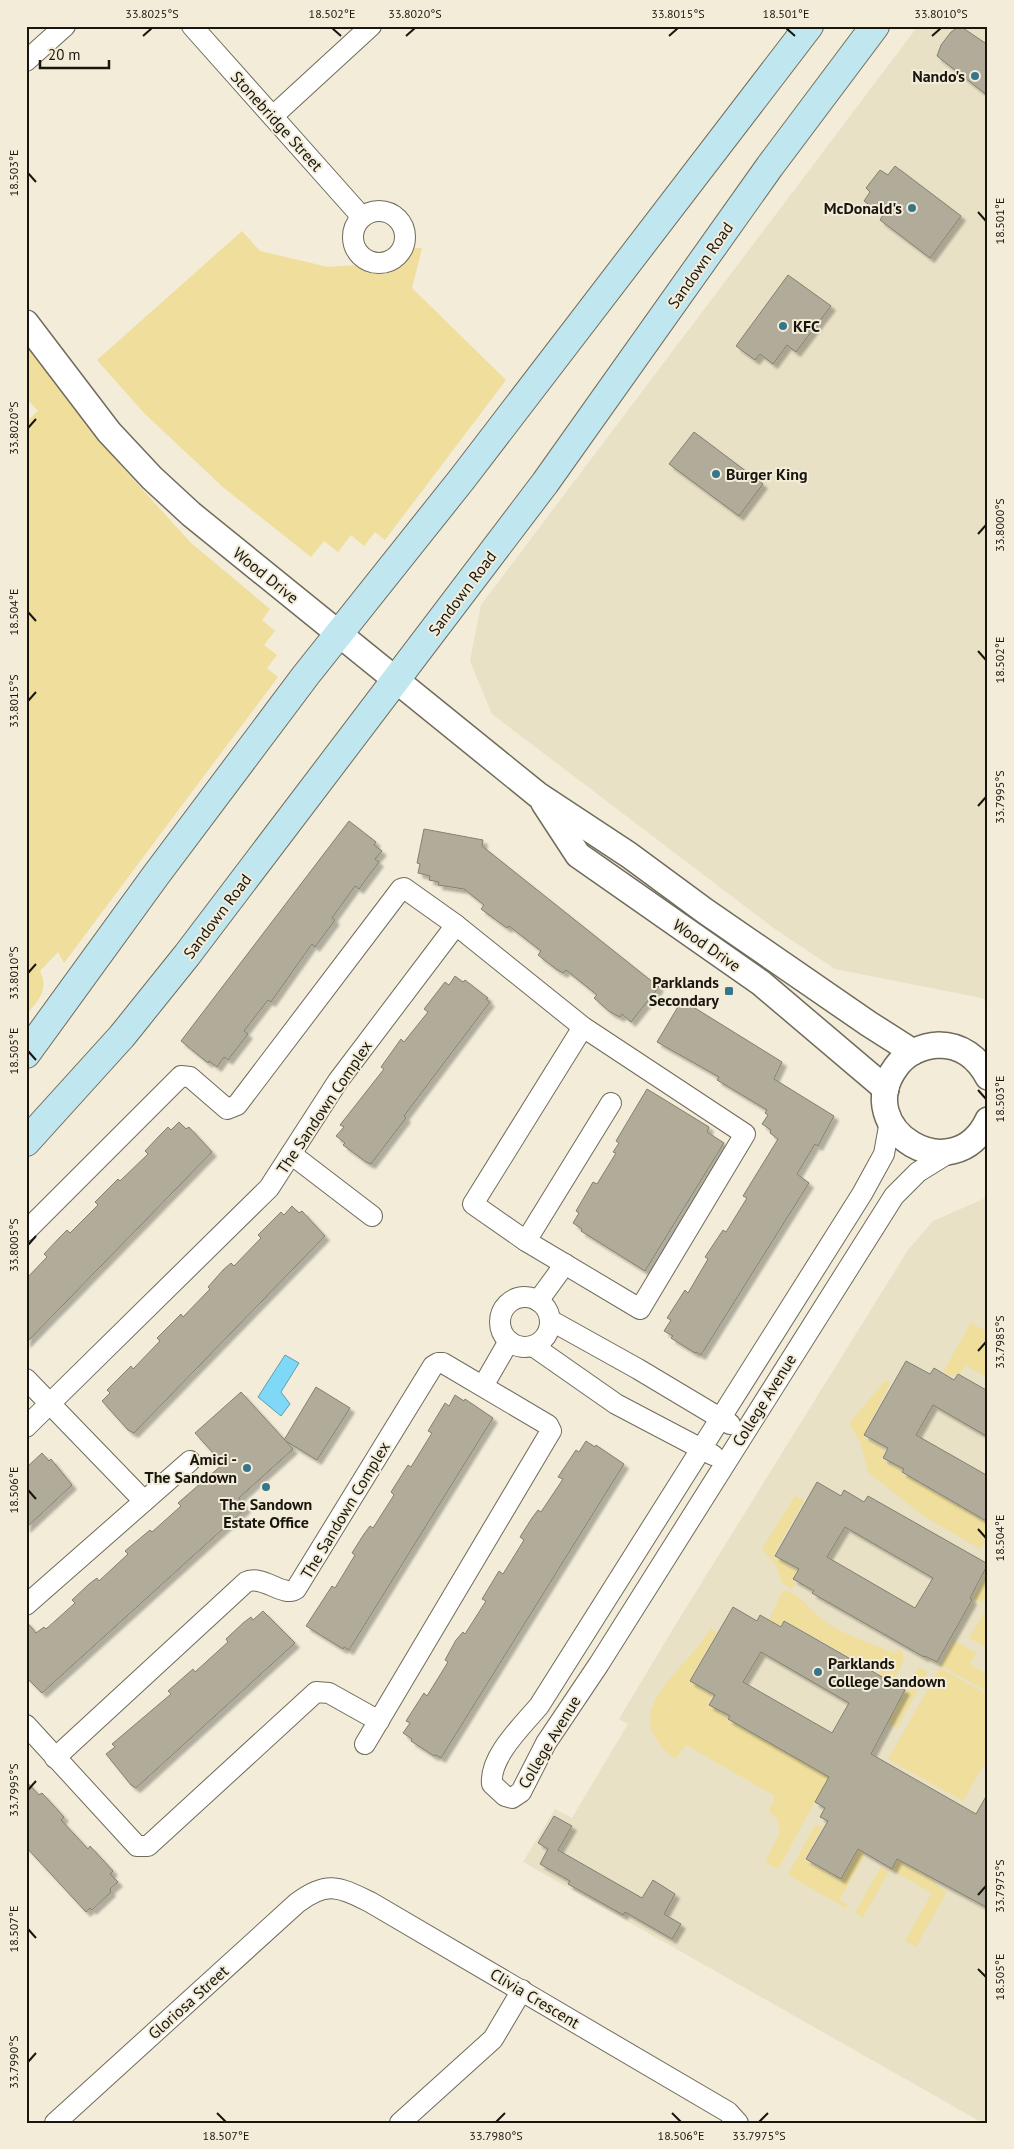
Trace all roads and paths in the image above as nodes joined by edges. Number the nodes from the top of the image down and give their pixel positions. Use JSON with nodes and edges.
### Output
{"nodes":[{"id":1,"x":65,"y":26,"type":"edge"},
{"id":2,"x":192,"y":26,"type":"edge"},
{"id":3,"x":371,"y":26,"type":"edge"},
{"id":4,"x":809,"y":26,"type":"edge"},
{"id":5,"x":875,"y":26,"type":"edge"},
{"id":6,"x":26,"y":61,"type":"edge"},
{"id":7,"x":273,"y":116,"type":"junction"},
{"id":8,"x":362,"y":217,"type":"dead end"},
{"id":9,"x":26,"y":322,"type":"edge"},
{"id":10,"x":339,"y":633,"type":"junction"},
{"id":11,"x":395,"y":681,"type":"junction"},
{"id":12,"x":538,"y":795,"type":"junction"},
{"id":13,"x":456,"y":925,"type":"junction"},
{"id":14,"x":583,"y":1027,"type":"junction"},
{"id":15,"x":913,"y":1052,"type":"junction"},
{"id":16,"x":26,"y":1054,"type":"edge"},
{"id":17,"x":988,"y":1076,"type":"edge"},
{"id":18,"x":886,"y":1089,"type":"junction"},
{"id":19,"x":611,"y":1103,"type":"dead end"},
{"id":20,"x":890,"y":1120,"type":"junction"},
{"id":21,"x":986,"y":1126,"type":"edge"},
{"id":22,"x":26,"y":1142,"type":"edge"},
{"id":23,"x":953,"y":1150,"type":"junction"},
{"id":24,"x":291,"y":1154,"type":"junction"},
{"id":25,"x":372,"y":1216,"type":"dead end"},
{"id":26,"x":26,"y":1231,"type":"edge"},
{"id":27,"x":526,"y":1241,"type":"junction"},
{"id":28,"x":565,"y":1264,"type":"junction"},
{"id":29,"x":538,"y":1300,"type":"junction"},
{"id":30,"x":550,"y":1320,"type":"junction"},
{"id":31,"x":509,"y":1341,"type":"junction"},
{"id":32,"x":533,"y":1346,"type":"junction"},
{"id":33,"x":26,"y":1379,"type":"edge"},
{"id":34,"x":483,"y":1386,"type":"junction"},
{"id":35,"x":52,"y":1404,"type":"junction"},
{"id":36,"x":720,"y":1418,"type":"junction"},
{"id":37,"x":26,"y":1426,"type":"edge"},
{"id":38,"x":744,"y":1433,"type":"junction"},
{"id":39,"x":701,"y":1449,"type":"junction"},
{"id":40,"x":190,"y":1460,"type":"dead end"},
{"id":41,"x":725,"y":1462,"type":"junction"},
{"id":42,"x":144,"y":1502,"type":"junction"},
{"id":43,"x":26,"y":1605,"type":"edge"},
{"id":44,"x":379,"y":1721,"type":"junction"},
{"id":45,"x":26,"y":1725,"type":"edge"},
{"id":46,"x":365,"y":1744,"type":"dead end"},
{"id":47,"x":55,"y":1758,"type":"junction"},
{"id":48,"x":325,"y":1888,"type":"joint"},
{"id":49,"x":522,"y":1990,"type":"junction"},
{"id":50,"x":55,"y":2123,"type":"edge"},
{"id":51,"x":400,"y":2123,"type":"edge"},
{"id":52,"x":738,"y":2123,"type":"edge"}],
"edges":[{"from":1,"to":6,"type":"street"},
{"from":2,"to":7,"type":"street","name":"Stonebridge Street"},
{"from":3,"to":7,"type":"street"},
{"from":4,"to":10,"type":"main road"},
{"from":5,"to":11,"type":"main road","name":"Sandown Road"},
{"from":7,"to":8,"type":"street","name":"Stonebridge Street"},
{"from":9,"to":10,"type":"street","name":"Wood Drive"},
{"from":10,"to":11,"type":"street","name":"Wood Drive"},
{"from":10,"to":16,"type":"main road"},
{"from":11,"to":12,"type":"street","name":"Wood Drive"},
{"from":11,"to":22,"type":"main road","name":"Sandown Road"},
{"from":12,"to":15,"type":"street","name":"Wood Drive"},
{"from":12,"to":18,"type":"street","name":"Wood Drive"},
{"from":13,"to":14,"type":"street"},
{"from":13,"to":24,"type":"street","name":"The Sandown Complex"},
{"from":13,"to":26,"type":"street"},
{"from":14,"to":27,"type":"street"},
{"from":14,"to":28,"type":"street"},
{"from":15,"to":17,"type":"street"},
{"from":15,"to":18,"type":"street"},
{"from":18,"to":20,"type":"street"},
{"from":19,"to":27,"type":"street"},
{"from":20,"to":23,"type":"street"},
{"from":20,"to":36,"type":"street","name":"College Avenue"},
{"from":21,"to":23,"type":"street"},
{"from":23,"to":38,"type":"street","name":"College Avenue"},
{"from":24,"to":25,"type":"street"},
{"from":24,"to":35,"type":"street","name":"The Sandown Complex"},
{"from":27,"to":28,"type":"street"},
{"from":28,"to":29,"type":"street"},
{"from":29,"to":30,"type":"street"},
{"from":29,"to":31,"type":"street"},
{"from":30,"to":32,"type":"street"},
{"from":30,"to":36,"type":"street"},
{"from":31,"to":32,"type":"street"},
{"from":31,"to":34,"type":"street"},
{"from":32,"to":39,"type":"street"},
{"from":33,"to":35,"type":"street"},
{"from":34,"to":44,"type":"street","name":"The Sandown Complex"},
{"from":34,"to":47,"type":"street","name":"The Sandown Complex"},
{"from":35,"to":37,"type":"street","name":"The Sandown Complex"},
{"from":35,"to":42,"type":"street"},
{"from":36,"to":38,"type":"street"},
{"from":36,"to":39,"type":"street","name":"College Avenue"},
{"from":38,"to":41,"type":"street","name":"College Avenue"},
{"from":39,"to":41,"type":"street"},
{"from":39,"to":41,"type":"street","name":"College Avenue"},
{"from":40,"to":42,"type":"street"},
{"from":42,"to":43,"type":"street"},
{"from":44,"to":46,"type":"street","name":"The Sandown Complex"},
{"from":44,"to":47,"type":"street"},
{"from":45,"to":47,"type":"street"},
{"from":48,"to":49,"type":"street","name":"Clivia Crescent"},
{"from":48,"to":50,"type":"street","name":"Gloriosa Street"},
{"from":49,"to":51,"type":"street"},
{"from":49,"to":52,"type":"street","name":"Clivia Crescent"}]}
